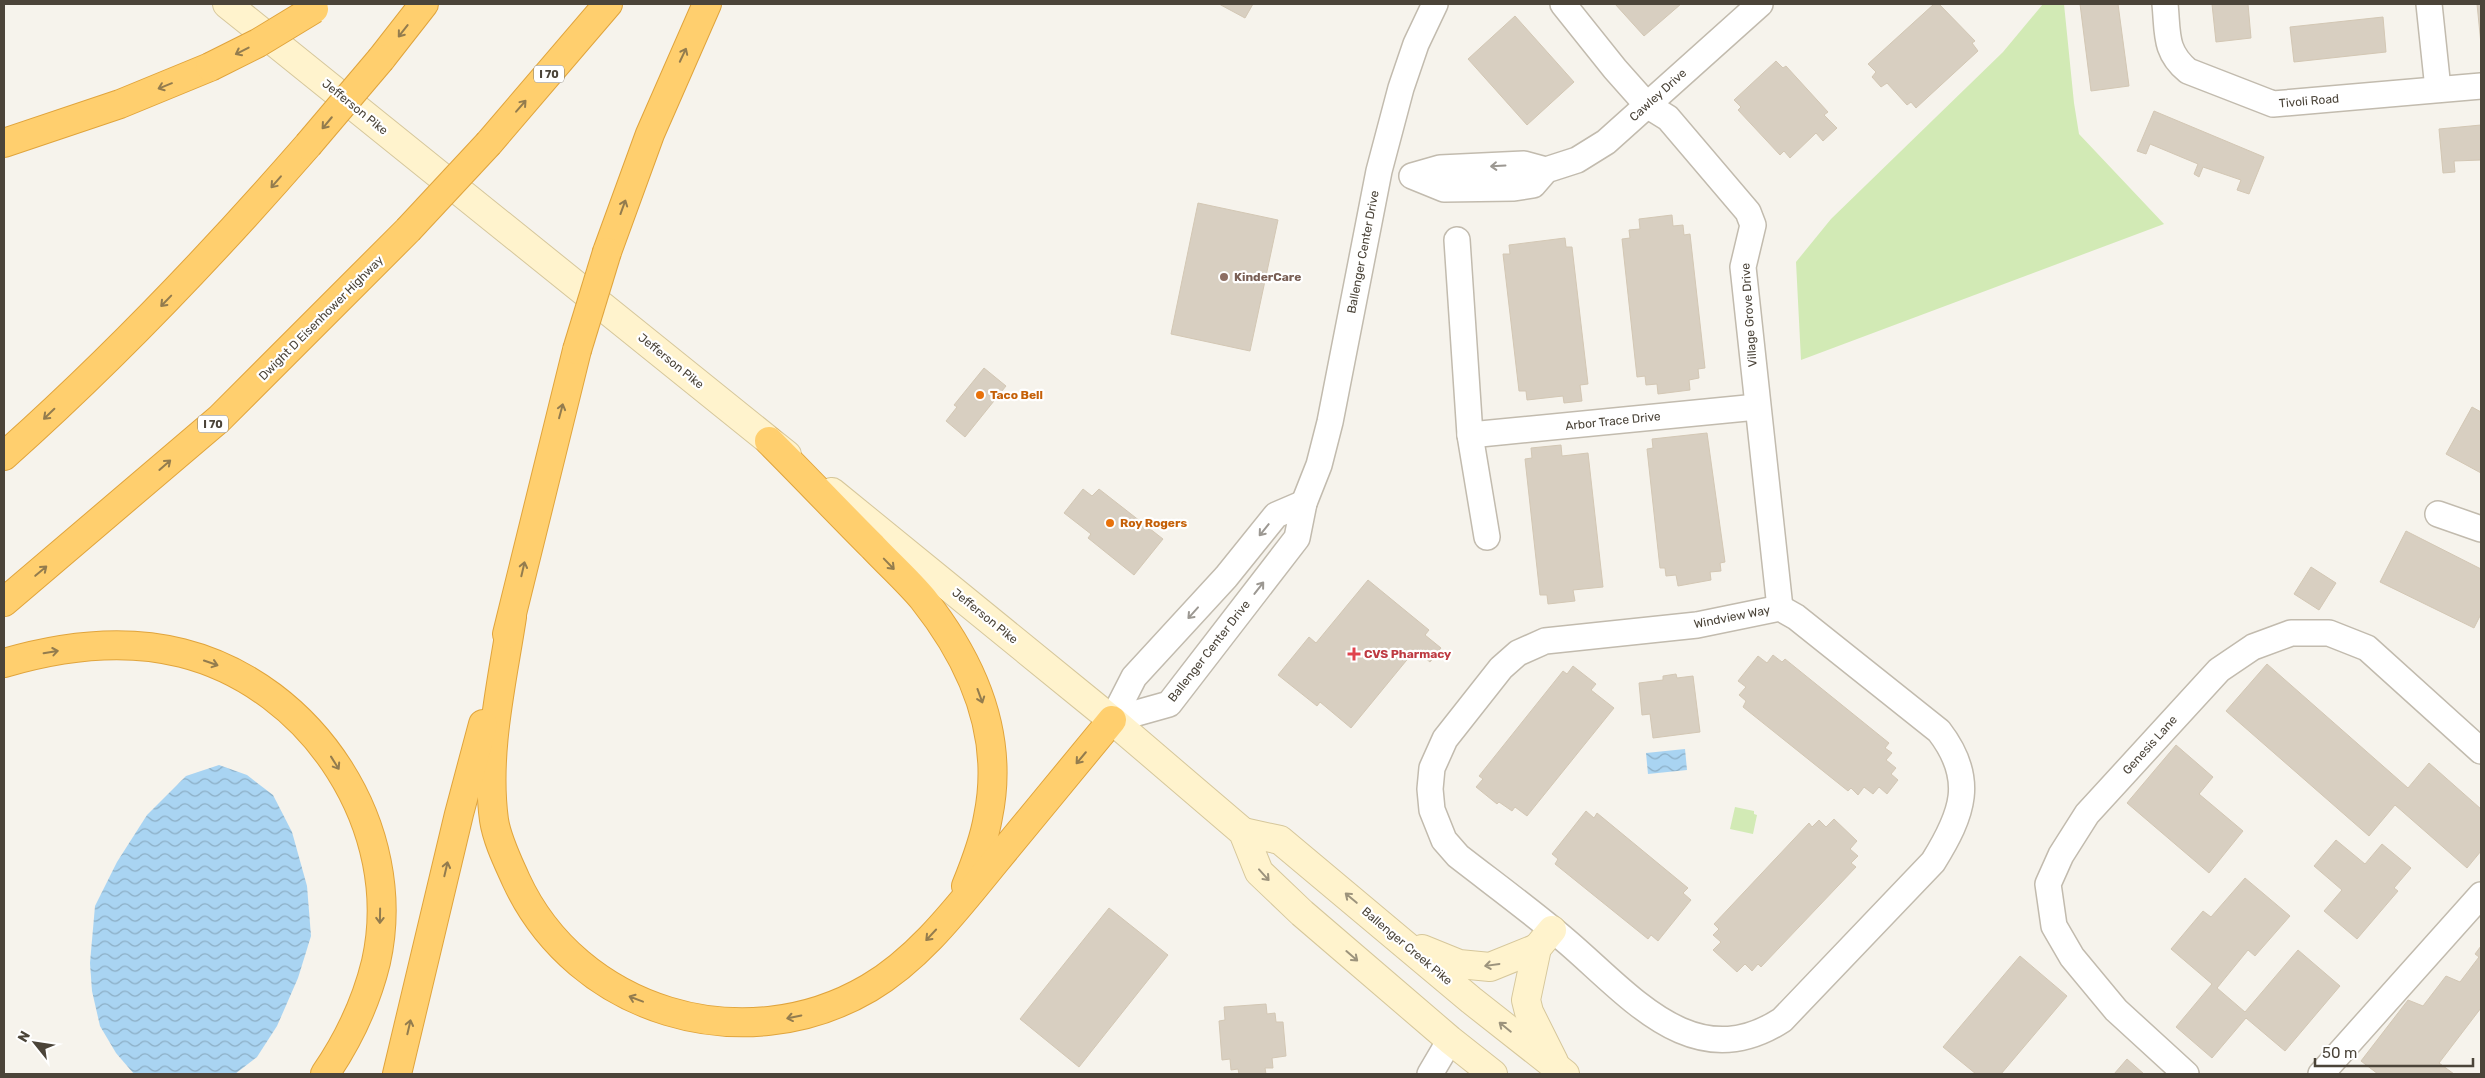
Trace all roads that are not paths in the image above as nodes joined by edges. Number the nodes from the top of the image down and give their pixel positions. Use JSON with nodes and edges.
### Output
{"nodes":[{"id":1,"x":228,"y":4,"type":"edge"},
{"id":2,"x":424,"y":4,"type":"edge"},
{"id":3,"x":608,"y":4,"type":"edge"},
{"id":4,"x":708,"y":4,"type":"edge"},
{"id":5,"x":1435,"y":4,"type":"edge"},
{"id":6,"x":1563,"y":4,"type":"edge"},
{"id":7,"x":1760,"y":4,"type":"edge"},
{"id":8,"x":2165,"y":4,"type":"edge"},
{"id":9,"x":2429,"y":4,"type":"edge"},
{"id":10,"x":317,"y":6,"type":"edge"},
{"id":11,"x":2481,"y":86,"type":"edge"},
{"id":12,"x":2438,"y":89,"type":"junction"},
{"id":13,"x":1647,"y":105,"type":"junction"},
{"id":14,"x":4,"y":143,"type":"edge"},
{"id":15,"x":1379,"y":171,"type":"junction"},
{"id":16,"x":1457,"y":240,"type":"dead end"},
{"id":17,"x":1757,"y":407,"type":"junction"},
{"id":18,"x":1470,"y":435,"type":"junction"},
{"id":19,"x":769,"y":441,"type":"junction"},
{"id":20,"x":4,"y":456,"type":"edge"},
{"id":21,"x":1304,"y":503,"type":"junction"},
{"id":22,"x":2438,"y":514,"type":"dead end"},
{"id":23,"x":2481,"y":529,"type":"edge"},
{"id":24,"x":1487,"y":537,"type":"dead end"},
{"id":25,"x":4,"y":602,"type":"edge"},
{"id":26,"x":1780,"y":608,"type":"junction"},
{"id":27,"x":512,"y":617,"type":"junction"},
{"id":28,"x":4,"y":663,"type":"edge"},
{"id":29,"x":1112,"y":720,"type":"junction"},
{"id":30,"x":2481,"y":751,"type":"edge"},
{"id":31,"x":1243,"y":832,"type":"junction"},
{"id":32,"x":2481,"y":895,"type":"edge"},
{"id":33,"x":958,"y":907,"type":"junction"},
{"id":34,"x":1545,"y":939,"type":"junction"},
{"id":35,"x":1402,"y":940,"type":"junction"},
{"id":36,"x":1450,"y":1040,"type":"junction"},
{"id":37,"x":1561,"y":1071,"type":"edge"},
{"id":38,"x":1484,"y":1072,"type":"edge"},
{"id":39,"x":325,"y":1074,"type":"edge"},
{"id":40,"x":397,"y":1074,"type":"edge"},
{"id":41,"x":1430,"y":1074,"type":"edge"},
{"id":42,"x":2186,"y":1074,"type":"edge"},
{"id":43,"x":2321,"y":1074,"type":"edge"}],
"edges":[{"from":1,"to":19,"type":"main road","name":"Jefferson Pike"},
{"from":2,"to":20,"type":"highway","one_way":true,"bridge":true},
{"from":25,"to":3,"type":"highway","name":"Dwight D Eisenhower Highway","number":"I 70","one_way":true,"bridge":true},
{"from":27,"to":4,"type":"highway","one_way":true,"bridge":true},
{"from":5,"to":15,"type":"street","name":"Ballenger Center Drive"},
{"from":6,"to":13,"type":"street","name":"Village Grove Drive"},
{"from":7,"to":13,"type":"street","name":"Cawley Drive"},
{"from":8,"to":12,"type":"street","name":"Tivoli Road"},
{"from":9,"to":12,"type":"street"},
{"from":10,"to":14,"type":"highway","one_way":true,"bridge":true},
{"from":11,"to":12,"type":"street","name":"Tivoli Road"},
{"from":13,"to":15,"type":"street","name":"Cawley Drive"},
{"from":13,"to":17,"type":"street","name":"Village Grove Drive"},
{"from":15,"to":21,"type":"street","name":"Ballenger Center Drive"},
{"from":16,"to":18,"type":"street"},
{"from":17,"to":18,"type":"street","name":"Arbor Trace Drive"},
{"from":17,"to":26,"type":"street","name":"Village Grove Drive"},
{"from":18,"to":24,"type":"street"},
{"from":19,"to":29,"type":"main road","name":"Jefferson Pike"},
{"from":19,"to":33,"type":"highway","one_way":true},
{"from":21,"to":29,"type":"street","one_way":true},
{"from":29,"to":21,"type":"street","name":"Ballenger Center Drive","one_way":true},
{"from":22,"to":23,"type":"street"},
{"from":26,"to":34,"type":"street","name":"Windview Way"},
{"from":26,"to":34,"type":"street","name":"Windview Way"},
{"from":33,"to":27,"type":"highway","one_way":true},
{"from":40,"to":27,"type":"highway","one_way":true},
{"from":28,"to":39,"type":"highway","one_way":true},
{"from":29,"to":31,"type":"main road","name":"Ballenger Creek Pike"},
{"from":29,"to":33,"type":"highway","one_way":true},
{"from":30,"to":42,"type":"street","name":"Genesis Lane"},
{"from":35,"to":31,"type":"main road","name":"Ballenger Creek Pike","one_way":true},
{"from":31,"to":36,"type":"main road","name":"Ballenger Creek Pike","one_way":true},
{"from":32,"to":43,"type":"street"},
{"from":34,"to":35,"type":"main road","one_way":true},
{"from":34,"to":37,"type":"main road"},
{"from":37,"to":35,"type":"main road","name":"Ballenger Creek Pike","one_way":true},
{"from":36,"to":38,"type":"main road","name":"Ballenger Creek Pike"},
{"from":36,"to":41,"type":"street"}]}
